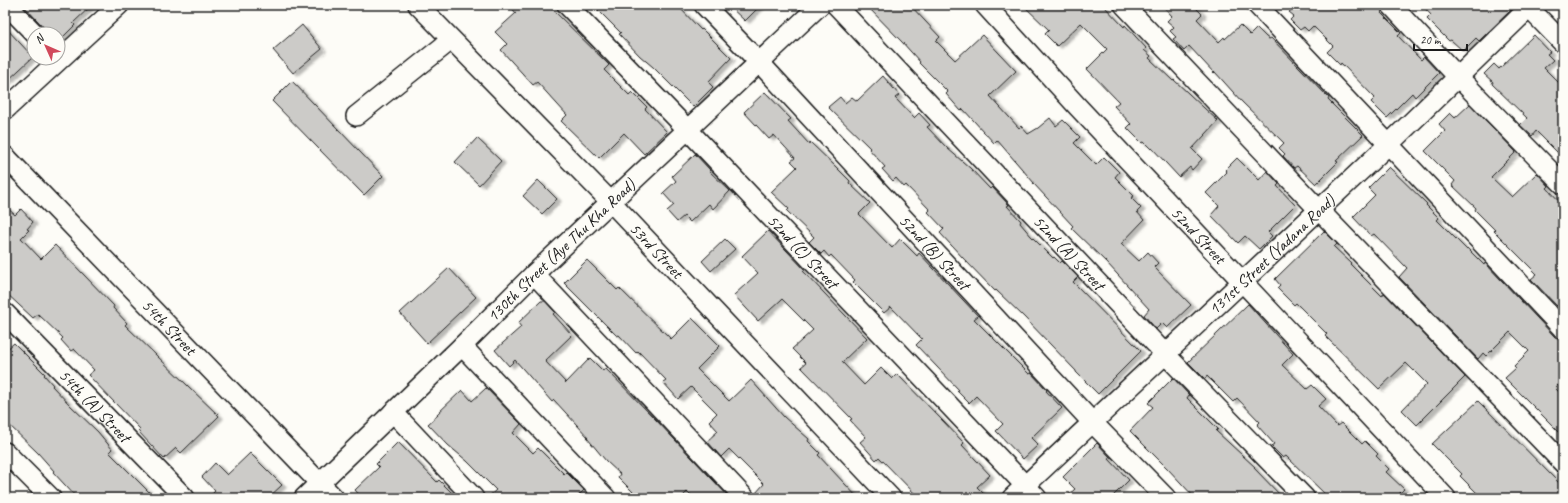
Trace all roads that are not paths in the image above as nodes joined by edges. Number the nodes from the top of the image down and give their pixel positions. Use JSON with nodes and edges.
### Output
{"nodes":[{"id":1,"x":7,"y":5,"type":"edge"},
{"id":2,"x":119,"y":5,"type":"edge"},
{"id":3,"x":418,"y":5,"type":"edge"},
{"id":4,"x":567,"y":5,"type":"edge"},
{"id":5,"x":704,"y":5,"type":"edge"},
{"id":6,"x":820,"y":5,"type":"edge"},
{"id":7,"x":836,"y":5,"type":"edge"},
{"id":8,"x":985,"y":5,"type":"edge"},
{"id":9,"x":1124,"y":5,"type":"edge"},
{"id":10,"x":1257,"y":5,"type":"edge"},
{"id":11,"x":1391,"y":5,"type":"edge"},
{"id":12,"x":1529,"y":6,"type":"edge"},
{"id":13,"x":27,"y":26,"type":"edge"},
{"id":14,"x":451,"y":40,"type":"junction"},
{"id":15,"x":1563,"y":43,"type":"edge"},
{"id":16,"x":66,"y":53,"type":"edge"},
{"id":17,"x":759,"y":62,"type":"junction"},
{"id":18,"x":52,"y":66,"type":"edge"},
{"id":19,"x":1458,"y":77,"type":"junction"},
{"id":20,"x":5,"y":110,"type":"edge"},
{"id":21,"x":356,"y":116,"type":"dead end"},
{"id":22,"x":687,"y":129,"type":"junction"},
{"id":23,"x":1389,"y":144,"type":"junction"},
{"id":24,"x":5,"y":156,"type":"edge"},
{"id":25,"x":1563,"y":184,"type":"edge"},
{"id":26,"x":611,"y":202,"type":"junction"},
{"id":27,"x":1319,"y":210,"type":"junction"},
{"id":28,"x":534,"y":274,"type":"junction"},
{"id":29,"x":1242,"y":282,"type":"junction"},
{"id":30,"x":5,"y":313,"type":"edge"},
{"id":31,"x":1563,"y":329,"type":"edge"},
{"id":32,"x":462,"y":346,"type":"junction"},
{"id":33,"x":1165,"y":354,"type":"junction"},
{"id":34,"x":393,"y":412,"type":"junction"},
{"id":35,"x":1092,"y":422,"type":"junction"},
{"id":36,"x":5,"y":452,"type":"edge"},
{"id":37,"x":1563,"y":463,"type":"edge"},
{"id":38,"x":319,"y":482,"type":"junction"},
{"id":39,"x":1025,"y":494,"type":"edge"},
{"id":40,"x":50,"y":498,"type":"edge"},
{"id":41,"x":185,"y":498,"type":"edge"},
{"id":42,"x":304,"y":498,"type":"edge"},
{"id":43,"x":334,"y":498,"type":"edge"},
{"id":44,"x":474,"y":498,"type":"edge"},
{"id":45,"x":606,"y":498,"type":"edge"},
{"id":46,"x":745,"y":498,"type":"edge"},
{"id":47,"x":890,"y":498,"type":"edge"},
{"id":48,"x":1166,"y":498,"type":"edge"},
{"id":49,"x":1305,"y":498,"type":"edge"},
{"id":50,"x":1446,"y":498,"type":"edge"}],
"edges":[{"from":1,"to":13,"type":"street"},
{"from":2,"to":16,"type":"street"},
{"from":3,"to":14,"type":"street","name":"53rd Street"},
{"from":4,"to":22,"type":"street","name":"52nd (C) Street"},
{"from":5,"to":17,"type":"street","name":"52nd (B) Street"},
{"from":6,"to":17,"type":"street","name":"130th Street (Aye Thu Kha Road)"},
{"from":7,"to":33,"type":"street","name":"52nd (A) Street"},
{"from":8,"to":29,"type":"street","name":"52nd Street"},
{"from":9,"to":27,"type":"street"},
{"from":10,"to":23,"type":"street"},
{"from":11,"to":19,"type":"street"},
{"from":12,"to":15,"type":"street"},
{"from":12,"to":19,"type":"street","name":"131st Street (Yadana Road)"},
{"from":14,"to":21,"type":"street"},
{"from":14,"to":26,"type":"street","name":"53rd Street"},
{"from":17,"to":22,"type":"street","name":"130th Street (Aye Thu Kha Road)"},
{"from":17,"to":35,"type":"street","name":"52nd (B) Street"},
{"from":18,"to":20,"type":"street"},
{"from":19,"to":23,"type":"street","name":"131st Street (Yadana Road)"},
{"from":19,"to":25,"type":"street"},
{"from":22,"to":26,"type":"street","name":"130th Street (Aye Thu Kha Road)"},
{"from":22,"to":39,"type":"street","name":"52nd (C) Street"},
{"from":23,"to":27,"type":"street","name":"131st Street (Yadana Road)"},
{"from":23,"to":31,"type":"street"},
{"from":24,"to":38,"type":"street","name":"54th Street"},
{"from":26,"to":28,"type":"street","name":"130th Street (Aye Thu Kha Road)"},
{"from":26,"to":47,"type":"street","name":"53rd Street"},
{"from":27,"to":29,"type":"street","name":"131st Street (Yadana Road)"},
{"from":27,"to":37,"type":"street"},
{"from":28,"to":32,"type":"street","name":"130th Street (Aye Thu Kha Road)"},
{"from":28,"to":46,"type":"street"},
{"from":29,"to":33,"type":"street","name":"131st Street (Yadana Road)"},
{"from":29,"to":50,"type":"street","name":"52nd Street"},
{"from":30,"to":41,"type":"street","name":"54th (A) Street"},
{"from":32,"to":34,"type":"street","name":"130th Street (Aye Thu Kha Road)"},
{"from":32,"to":45,"type":"street"},
{"from":33,"to":35,"type":"street","name":"131st Street (Yadana Road)"},
{"from":33,"to":49,"type":"street","name":"52nd (A) Street"},
{"from":34,"to":38,"type":"street","name":"130th Street (Aye Thu Kha Road)"},
{"from":34,"to":44,"type":"street"},
{"from":35,"to":39,"type":"street","name":"131st Street (Yadana Road)"},
{"from":35,"to":48,"type":"street","name":"52nd (B) Street"},
{"from":36,"to":40,"type":"street"},
{"from":38,"to":42,"type":"street","name":"130th Street (Aye Thu Kha Road)"},
{"from":38,"to":43,"type":"street","name":"54th Street"}]}
